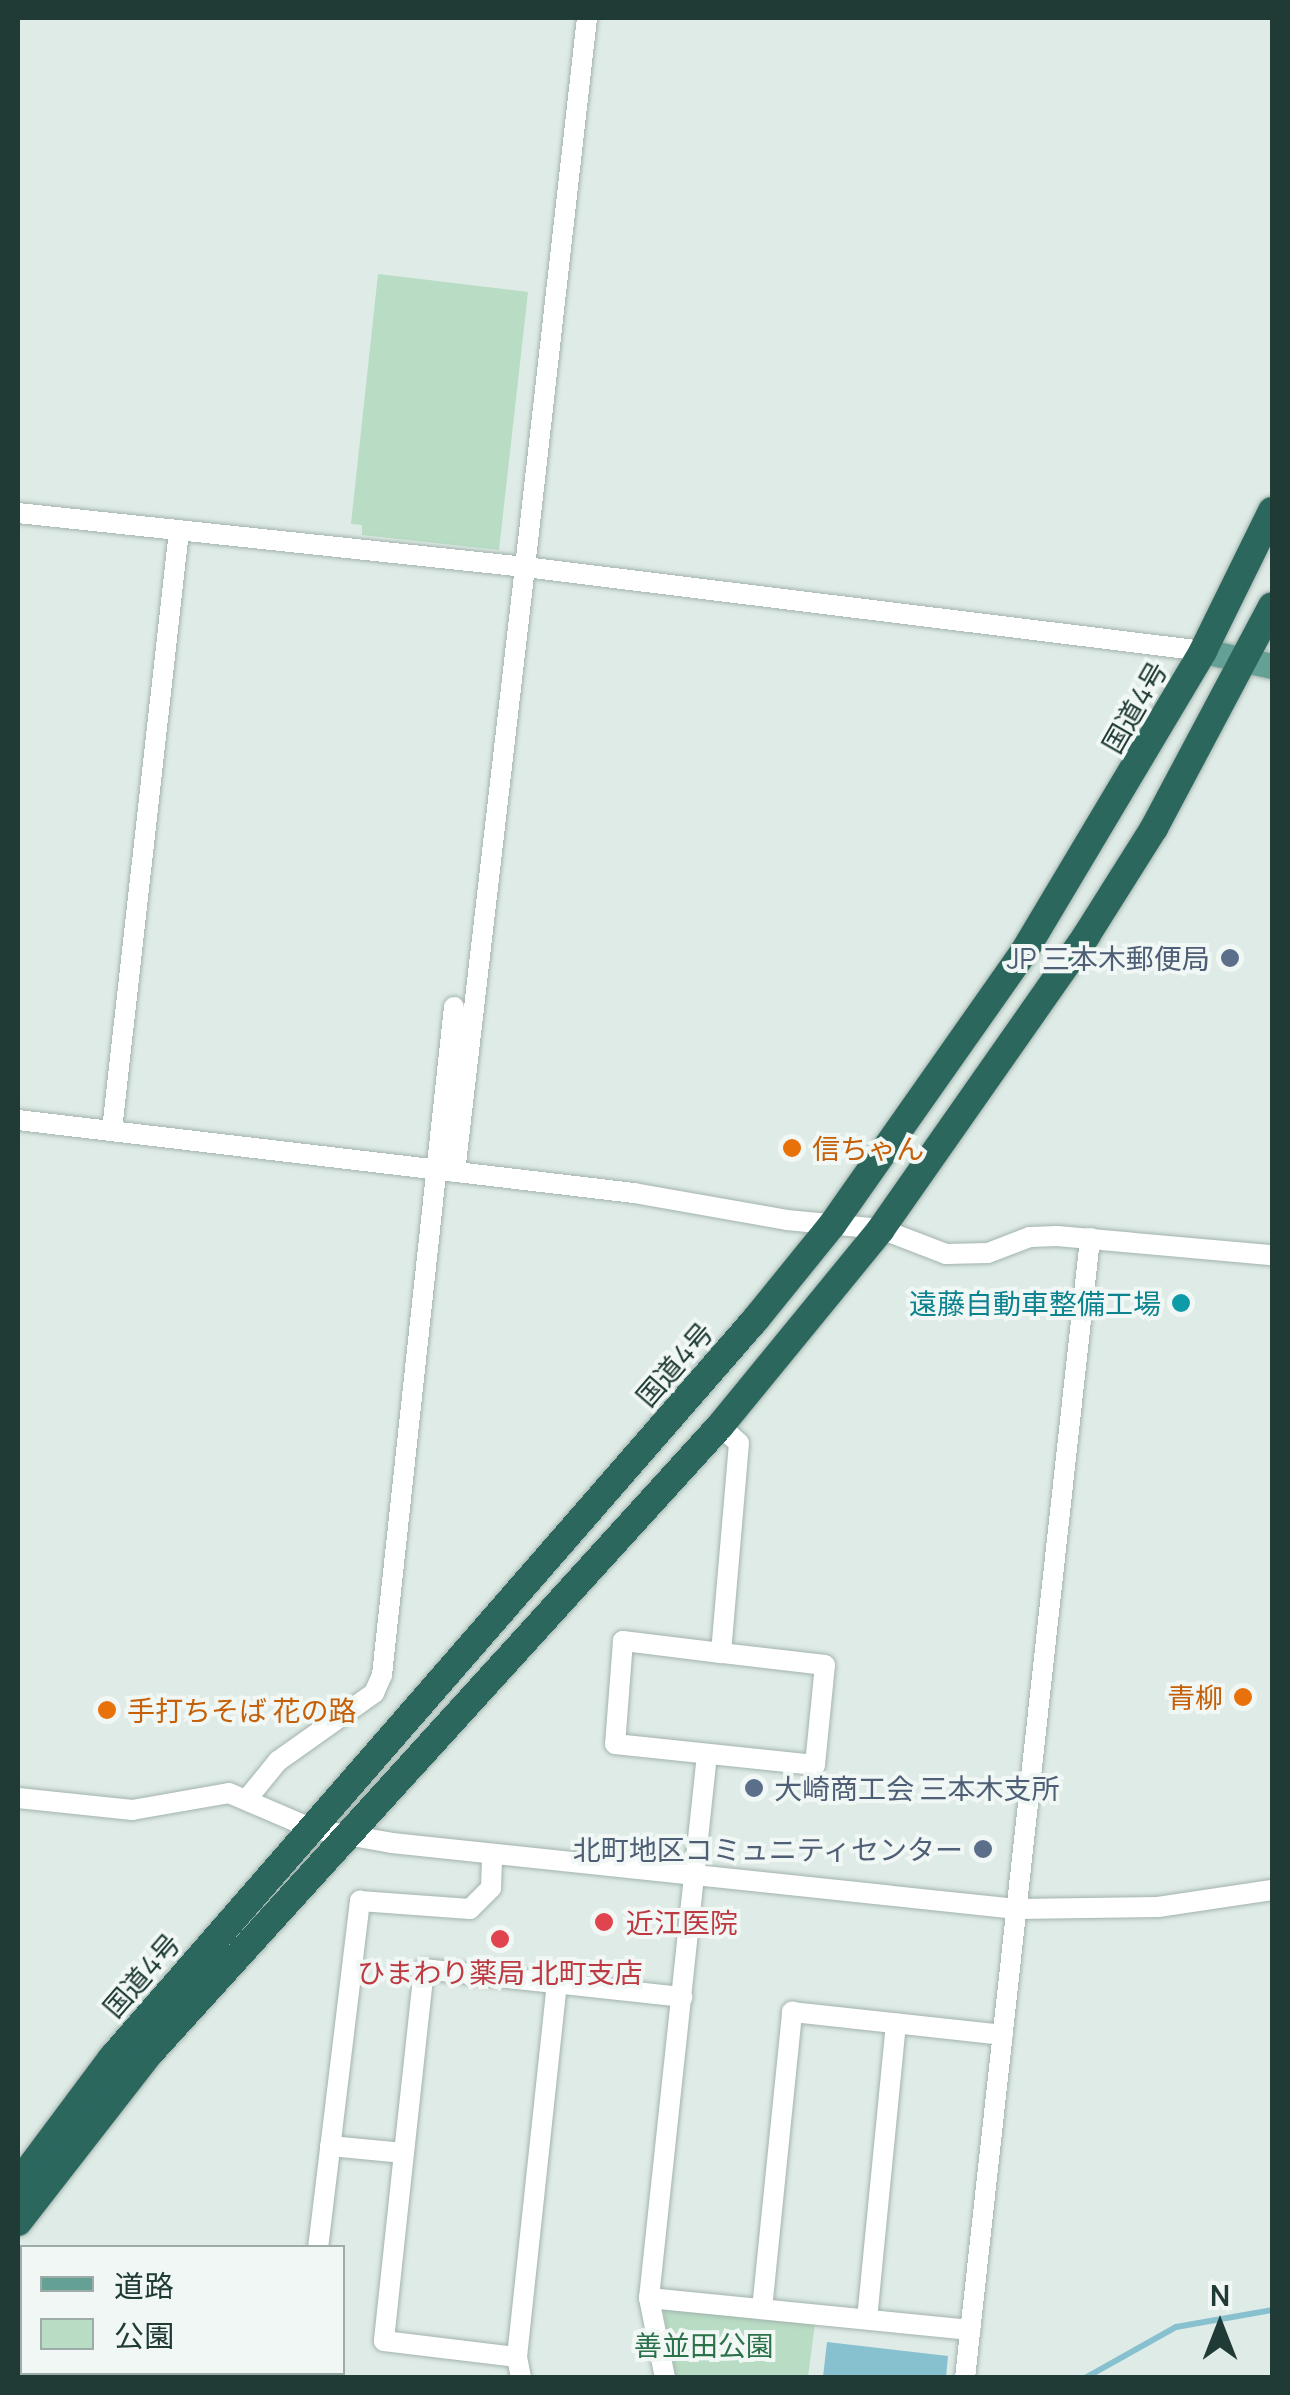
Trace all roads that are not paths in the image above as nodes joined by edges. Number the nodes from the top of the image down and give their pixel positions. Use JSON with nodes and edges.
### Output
{"nodes":[{"id":1,"x":586,"y":18,"type":"edge"},
{"id":2,"x":1272,"y":511,"type":"edge"},
{"id":3,"x":18,"y":513,"type":"edge"},
{"id":4,"x":179,"y":531,"type":"junction"},
{"id":5,"x":524,"y":568,"type":"junction"},
{"id":6,"x":1272,"y":606,"type":"edge"},
{"id":7,"x":1203,"y":651,"type":"junction"},
{"id":8,"x":1260,"y":662,"type":"edge"},
{"id":9,"x":454,"y":1007,"type":"dead end"},
{"id":10,"x":18,"y":1120,"type":"edge"},
{"id":11,"x":112,"y":1130,"type":"junction"},
{"id":12,"x":446,"y":1171,"type":"junction"},
{"id":13,"x":832,"y":1225,"type":"junction"},
{"id":14,"x":882,"y":1229,"type":"junction"},
{"id":15,"x":1090,"y":1238,"type":"junction"},
{"id":16,"x":1272,"y":1255,"type":"edge"},
{"id":17,"x":720,"y":1426,"type":"junction"},
{"id":18,"x":721,"y":1653,"type":"junction"},
{"id":19,"x":707,"y":1754,"type":"junction"},
{"id":20,"x":18,"y":1798,"type":"edge"},
{"id":21,"x":248,"y":1799,"type":"junction"},
{"id":22,"x":313,"y":1829,"type":"junction"},
{"id":23,"x":350,"y":1836,"type":"junction"},
{"id":24,"x":492,"y":1855,"type":"junction"},
{"id":25,"x":693,"y":1877,"type":"junction"},
{"id":26,"x":1272,"y":1890,"type":"edge"},
{"id":27,"x":1016,"y":1910,"type":"junction"},
{"id":28,"x":557,"y":1984,"type":"junction"},
{"id":29,"x":682,"y":1996,"type":"junction"},
{"id":30,"x":896,"y":2023,"type":"junction"},
{"id":31,"x":1002,"y":2035,"type":"junction"},
{"id":32,"x":330,"y":2146,"type":"junction"},
{"id":33,"x":404,"y":2153,"type":"junction"},
{"id":34,"x":18,"y":2184,"type":"edge"},
{"id":35,"x":18,"y":2222,"type":"edge"},
{"id":36,"x":318,"y":2245,"type":"edge"},
{"id":37,"x":649,"y":2298,"type":"junction"},
{"id":38,"x":762,"y":2309,"type":"junction"},
{"id":39,"x":867,"y":2319,"type":"junction"},
{"id":40,"x":970,"y":2330,"type":"junction"},
{"id":41,"x":519,"y":2367,"type":"edge"},
{"id":42,"x":665,"y":2378,"type":"edge"},
{"id":43,"x":965,"y":2378,"type":"edge"}],
"edges":[{"from":1,"to":5,"type":"street"},
{"from":2,"to":7,"type":"highway","name":"国道4号"},
{"from":3,"to":4,"type":"street"},
{"from":4,"to":5,"type":"street"},
{"from":4,"to":11,"type":"street"},
{"from":5,"to":7,"type":"street"},
{"from":5,"to":12,"type":"street"},
{"from":6,"to":8,"type":"highway"},
{"from":7,"to":8,"type":"main road"},
{"from":7,"to":13,"type":"highway","name":"国道4号"},
{"from":8,"to":14,"type":"highway"},
{"from":9,"to":12,"type":"street"},
{"from":10,"to":11,"type":"street"},
{"from":11,"to":12,"type":"street"},
{"from":12,"to":13,"type":"street"},
{"from":12,"to":21,"type":"street"},
{"from":13,"to":14,"type":"street"},
{"from":13,"to":22,"type":"highway","name":"国道4号"},
{"from":14,"to":15,"type":"street"},
{"from":14,"to":17,"type":"highway"},
{"from":15,"to":16,"type":"street"},
{"from":15,"to":27,"type":"street"},
{"from":17,"to":18,"type":"street"},
{"from":17,"to":23,"type":"highway"},
{"from":18,"to":19,"type":"street"},
{"from":18,"to":19,"type":"street"},
{"from":19,"to":25,"type":"street"},
{"from":20,"to":21,"type":"street"},
{"from":21,"to":22,"type":"street"},
{"from":22,"to":23,"type":"street"},
{"from":22,"to":34,"type":"highway","name":"国道4号"},
{"from":23,"to":24,"type":"street"},
{"from":23,"to":35,"type":"highway"},
{"from":24,"to":25,"type":"street"},
{"from":24,"to":32,"type":"street"},
{"from":25,"to":27,"type":"street"},
{"from":25,"to":29,"type":"street"},
{"from":26,"to":27,"type":"street"},
{"from":27,"to":31,"type":"street"},
{"from":28,"to":29,"type":"street"},
{"from":28,"to":33,"type":"street"},
{"from":28,"to":41,"type":"street"},
{"from":29,"to":37,"type":"street"},
{"from":30,"to":31,"type":"street"},
{"from":30,"to":38,"type":"street"},
{"from":30,"to":39,"type":"street"},
{"from":31,"to":40,"type":"street"},
{"from":32,"to":33,"type":"street"},
{"from":32,"to":36,"type":"street"},
{"from":33,"to":41,"type":"street"},
{"from":37,"to":38,"type":"street"},
{"from":37,"to":42,"type":"street"},
{"from":38,"to":39,"type":"street"},
{"from":39,"to":40,"type":"street"},
{"from":40,"to":43,"type":"street"}]}
